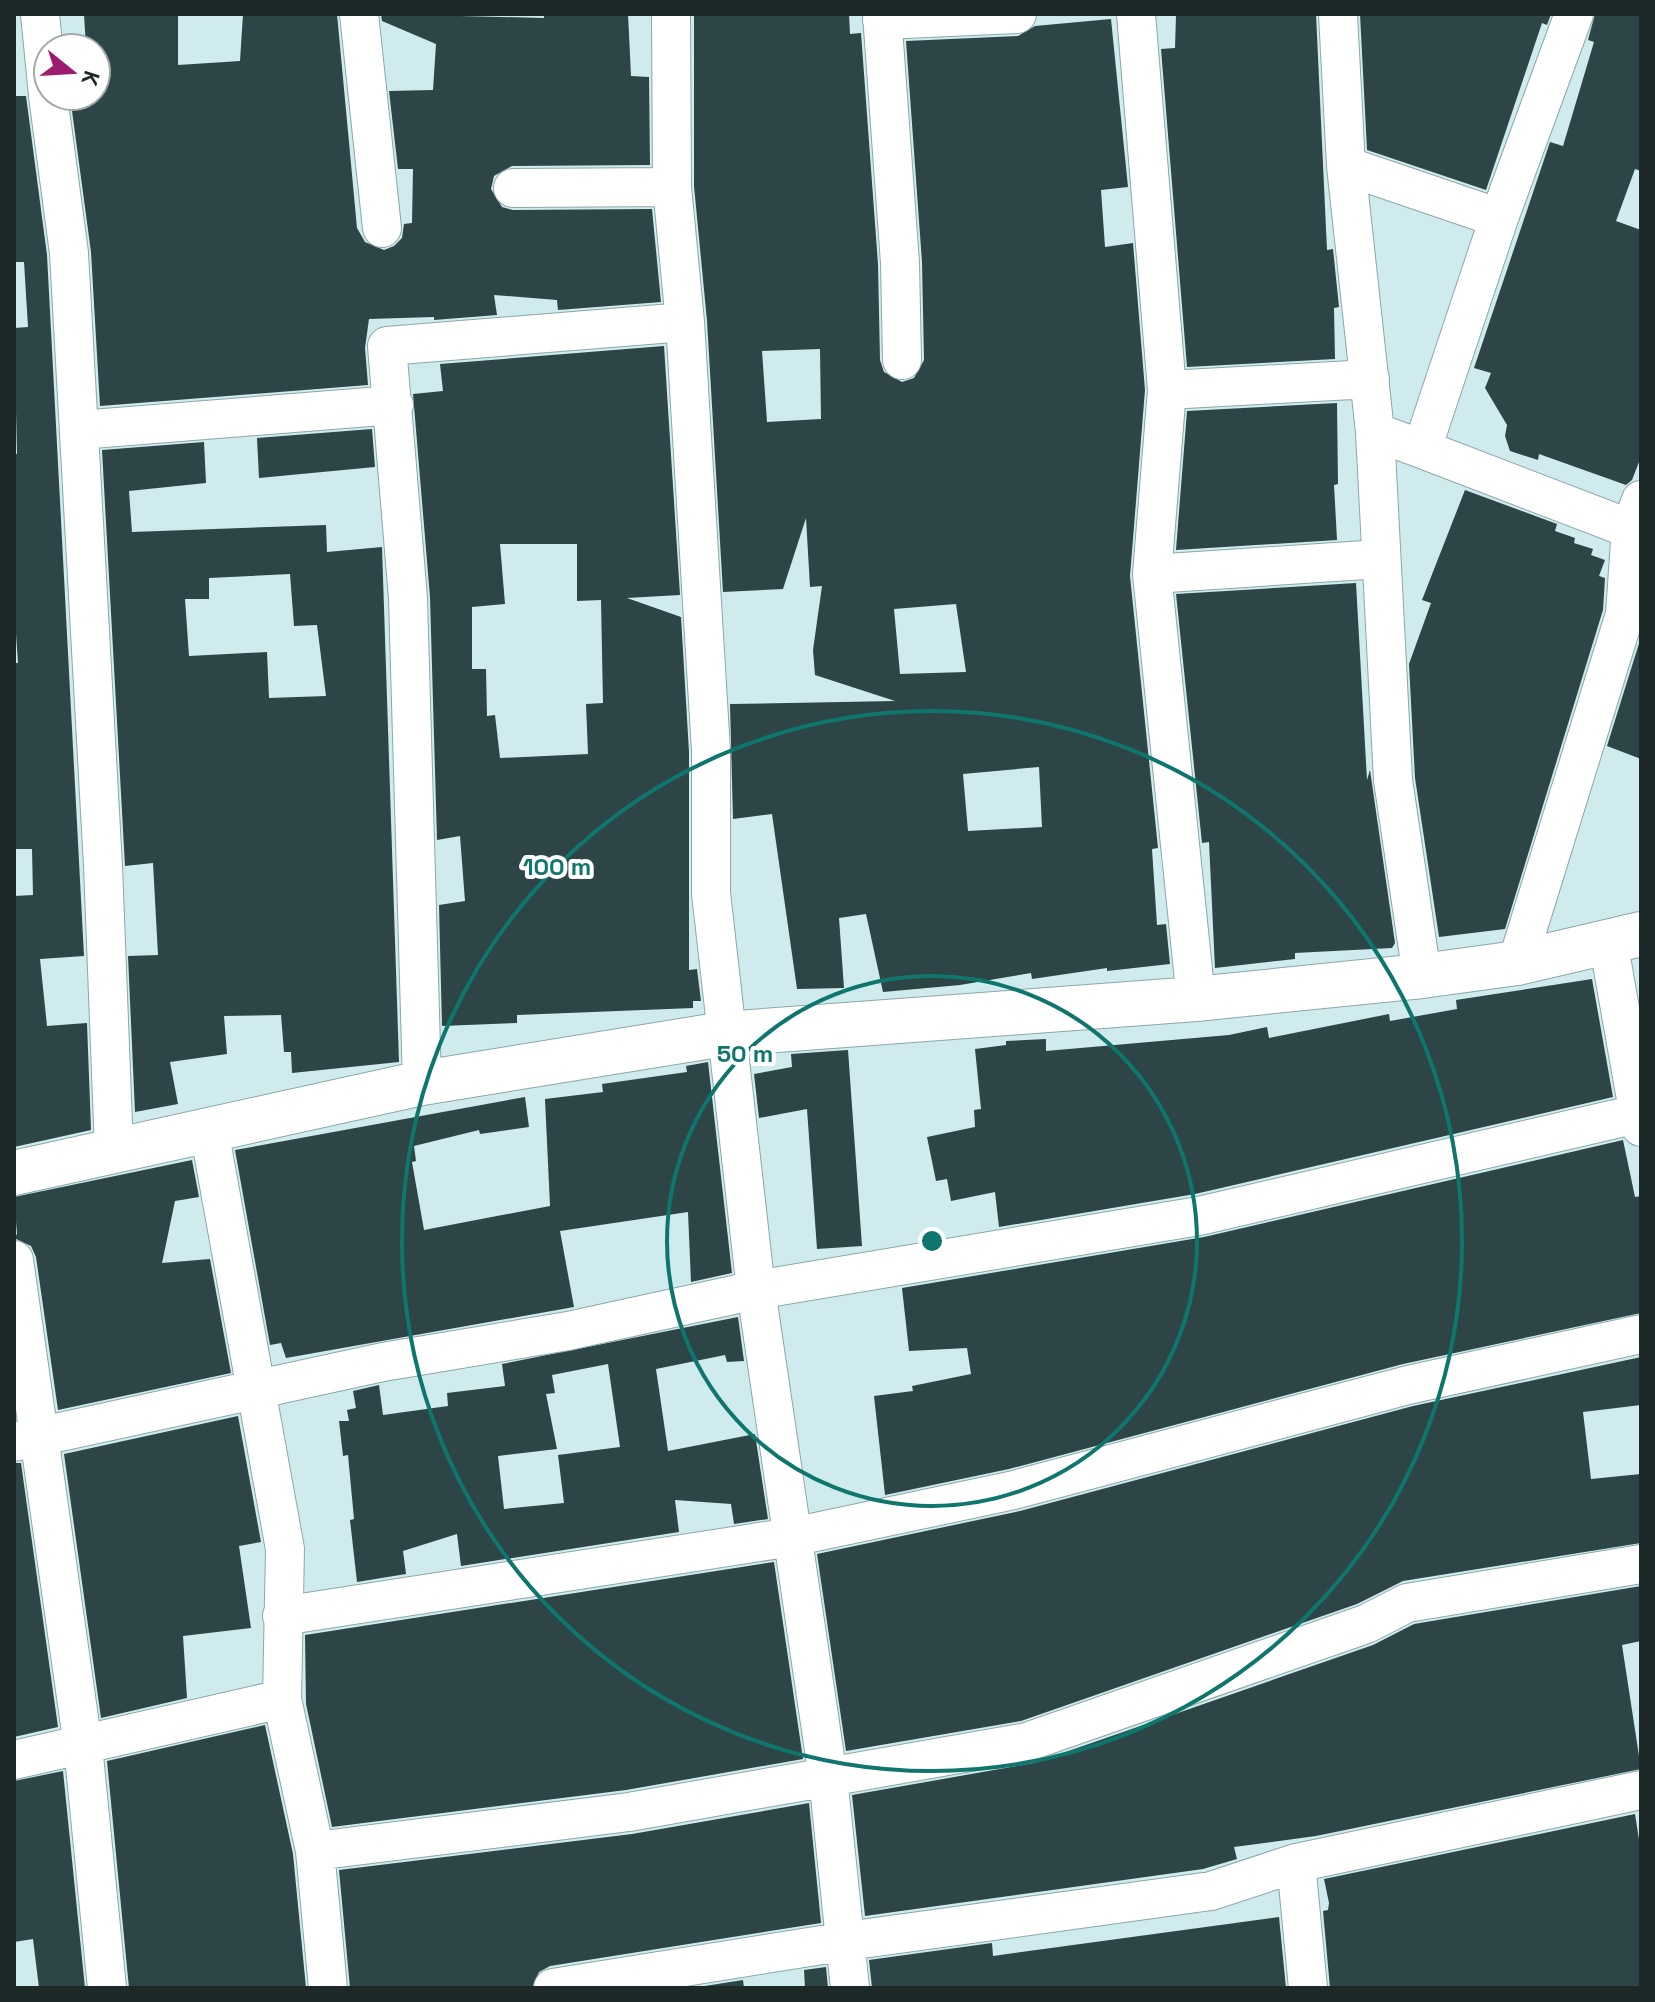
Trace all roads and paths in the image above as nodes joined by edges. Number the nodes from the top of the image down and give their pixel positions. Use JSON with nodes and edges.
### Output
{"nodes":[{"id":1,"x":359,"y":14,"type":"edge"},
{"id":2,"x":671,"y":14,"type":"edge"},
{"id":3,"x":1017,"y":14,"type":"edge"},
{"id":4,"x":1136,"y":14,"type":"edge"},
{"id":5,"x":1338,"y":14,"type":"edge"},
{"id":6,"x":1574,"y":14,"type":"edge"},
{"id":7,"x":882,"y":17,"type":"edge"},
{"id":8,"x":50,"y":112,"type":"edge"},
{"id":9,"x":1346,"y":166,"type":"junction"},
{"id":10,"x":672,"y":187,"type":"junction"},
{"id":11,"x":513,"y":188,"type":"dead end"},
{"id":12,"x":1499,"y":218,"type":"junction"},
{"id":13,"x":382,"y":228,"type":"dead end"},
{"id":14,"x":685,"y":322,"type":"junction"},
{"id":15,"x":902,"y":360,"type":"dead end"},
{"id":16,"x":1370,"y":379,"type":"junction"},
{"id":17,"x":1167,"y":390,"type":"junction"},
{"id":18,"x":394,"y":405,"type":"junction"},
{"id":19,"x":79,"y":430,"type":"junction"},
{"id":20,"x":1375,"y":432,"type":"junction"},
{"id":21,"x":1422,"y":449,"type":"junction"},
{"id":22,"x":1638,"y":520,"type":"edge"},
{"id":23,"x":1380,"y":559,"type":"junction"},
{"id":24,"x":1152,"y":574,"type":"junction"},
{"id":25,"x":1624,"y":937,"type":"edge"},
{"id":26,"x":1517,"y":963,"type":"junction"},
{"id":27,"x":1422,"y":976,"type":"junction"},
{"id":28,"x":1196,"y":999,"type":"junction"},
{"id":29,"x":724,"y":1034,"type":"junction"},
{"id":30,"x":422,"y":1083,"type":"junction"},
{"id":31,"x":1640,"y":1118,"type":"edge"},
{"id":32,"x":209,"y":1130,"type":"junction"},
{"id":33,"x":114,"y":1150,"type":"junction"},
{"id":34,"x":14,"y":1173,"type":"edge"},
{"id":35,"x":14,"y":1260,"type":"edge"},
{"id":36,"x":756,"y":1290,"type":"junction"},
{"id":37,"x":1641,"y":1334,"type":"edge"},
{"id":38,"x":258,"y":1389,"type":"junction"},
{"id":39,"x":28,"y":1440,"type":"edge"},
{"id":40,"x":792,"y":1537,"type":"junction"},
{"id":41,"x":1641,"y":1564,"type":"edge"},
{"id":42,"x":282,"y":1616,"type":"junction"},
{"id":43,"x":282,"y":1699,"type":"junction"},
{"id":44,"x":83,"y":1746,"type":"junction"},
{"id":45,"x":14,"y":1760,"type":"edge"},
{"id":46,"x":828,"y":1777,"type":"junction"},
{"id":47,"x":1641,"y":1790,"type":"edge"},
{"id":48,"x":315,"y":1851,"type":"junction"},
{"id":49,"x":1296,"y":1863,"type":"junction"},
{"id":50,"x":847,"y":1941,"type":"junction"},
{"id":51,"x":107,"y":1988,"type":"edge"},
{"id":52,"x":328,"y":1988,"type":"edge"},
{"id":53,"x":553,"y":1988,"type":"edge"},
{"id":54,"x":850,"y":1988,"type":"edge"},
{"id":55,"x":1308,"y":1988,"type":"edge"}],
"edges":[{"from":1,"to":13,"type":"street"},
{"from":2,"to":10,"type":"street"},
{"from":3,"to":7,"type":"street"},
{"from":4,"to":17,"type":"street"},
{"from":5,"to":9,"type":"street"},
{"from":6,"to":12,"type":"street"},
{"from":7,"to":15,"type":"street"},
{"from":8,"to":19,"type":"street"},
{"from":9,"to":12,"type":"street"},
{"from":9,"to":16,"type":"street"},
{"from":10,"to":11,"type":"street"},
{"from":10,"to":14,"type":"street"},
{"from":12,"to":21,"type":"street"},
{"from":14,"to":18,"type":"street"},
{"from":14,"to":29,"type":"street"},
{"from":16,"to":17,"type":"street"},
{"from":16,"to":20,"type":"street"},
{"from":17,"to":24,"type":"street"},
{"from":18,"to":19,"type":"street"},
{"from":18,"to":30,"type":"street"},
{"from":19,"to":33,"type":"street"},
{"from":20,"to":21,"type":"street"},
{"from":20,"to":23,"type":"street"},
{"from":21,"to":22,"type":"street"},
{"from":22,"to":26,"type":"street"},
{"from":23,"to":24,"type":"street"},
{"from":23,"to":27,"type":"street"},
{"from":24,"to":28,"type":"street"},
{"from":25,"to":26,"type":"street"},
{"from":25,"to":31,"type":"street"},
{"from":26,"to":27,"type":"street"},
{"from":27,"to":28,"type":"street"},
{"from":28,"to":29,"type":"street"},
{"from":29,"to":30,"type":"street"},
{"from":29,"to":36,"type":"street"},
{"from":30,"to":32,"type":"street"},
{"from":31,"to":36,"type":"street"},
{"from":32,"to":33,"type":"street"},
{"from":32,"to":38,"type":"street"},
{"from":33,"to":34,"type":"street"},
{"from":35,"to":39,"type":"street"},
{"from":36,"to":38,"type":"street"},
{"from":36,"to":40,"type":"street"},
{"from":37,"to":40,"type":"street"},
{"from":38,"to":39,"type":"street"},
{"from":38,"to":42,"type":"street"},
{"from":39,"to":44,"type":"street"},
{"from":40,"to":42,"type":"street"},
{"from":40,"to":46,"type":"street"},
{"from":41,"to":46,"type":"street"},
{"from":42,"to":43,"type":"street"},
{"from":43,"to":44,"type":"street"},
{"from":43,"to":48,"type":"street"},
{"from":44,"to":45,"type":"street"},
{"from":44,"to":51,"type":"street"},
{"from":46,"to":48,"type":"street"},
{"from":46,"to":50,"type":"street"},
{"from":47,"to":49,"type":"street"},
{"from":48,"to":52,"type":"street"},
{"from":49,"to":50,"type":"street"},
{"from":49,"to":55,"type":"street"},
{"from":50,"to":53,"type":"street"},
{"from":50,"to":54,"type":"street"}]}
